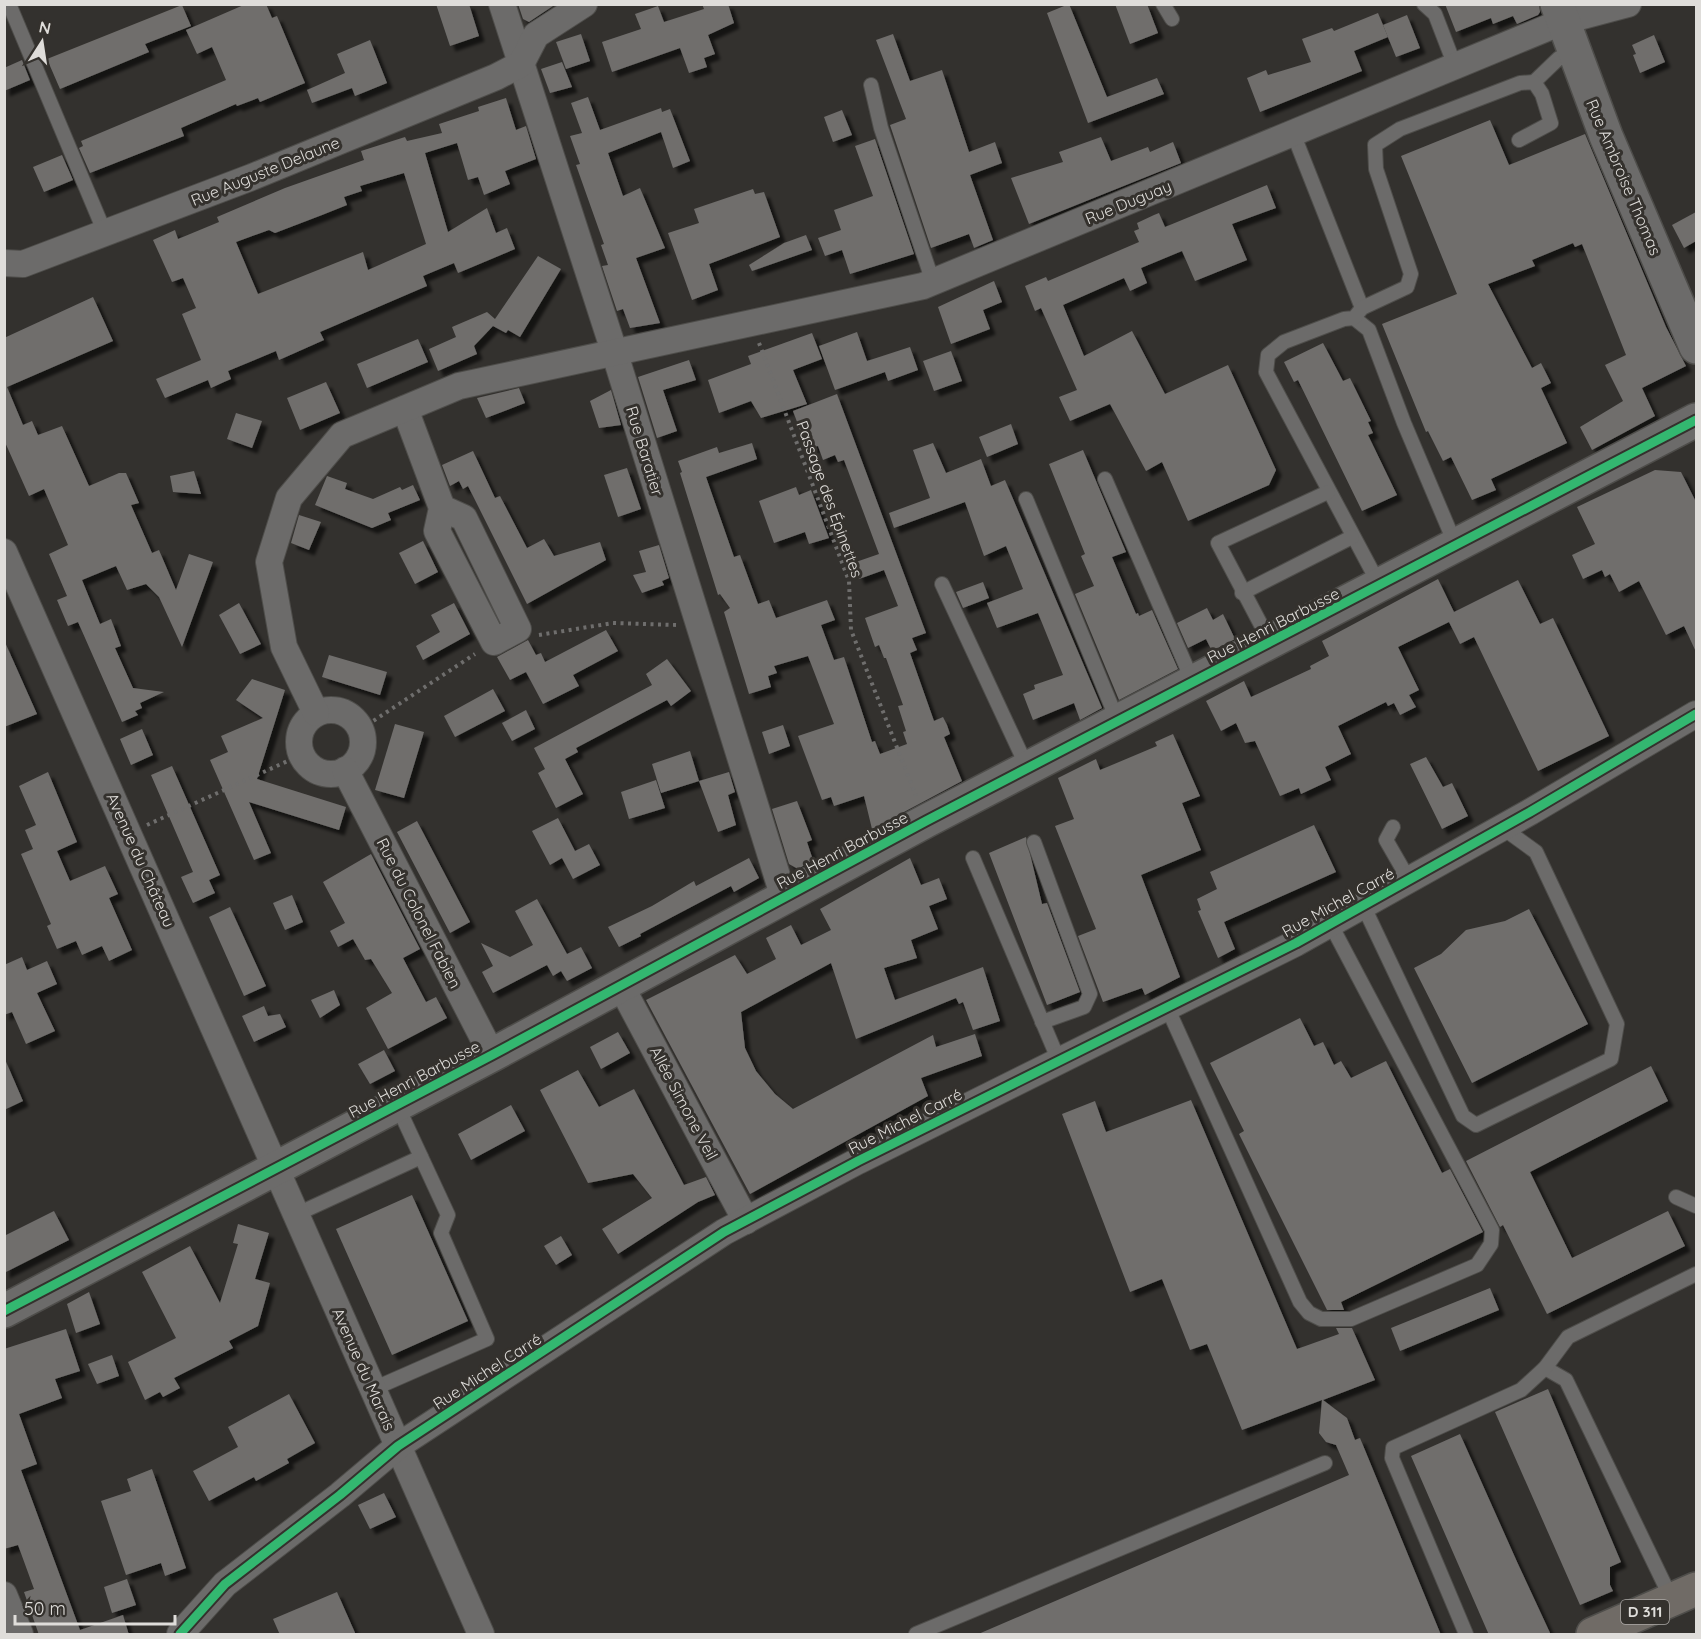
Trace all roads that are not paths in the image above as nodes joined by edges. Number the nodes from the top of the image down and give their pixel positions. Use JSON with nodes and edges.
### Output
{"nodes":[{"id":1,"x":9,"y":4,"type":"edge"},
{"id":2,"x":502,"y":4,"type":"edge"},
{"id":3,"x":584,"y":4,"type":"edge"},
{"id":4,"x":1163,"y":4,"type":"edge"},
{"id":5,"x":1424,"y":4,"type":"edge"},
{"id":6,"x":1628,"y":4,"type":"edge"},
{"id":7,"x":1561,"y":13,"type":"edge"},
{"id":8,"x":1172,"y":19,"type":"dead end"},
{"id":9,"x":1573,"y":53,"type":"junction"},
{"id":10,"x":521,"y":64,"type":"junction"},
{"id":11,"x":1455,"y":66,"type":"junction"},
{"id":12,"x":1534,"y":81,"type":"junction"},
{"id":13,"x":871,"y":85,"type":"dead end"},
{"id":14,"x":1293,"y":133,"type":"junction"},
{"id":15,"x":1519,"y":140,"type":"dead end"},
{"id":16,"x":105,"y":233,"type":"junction"},
{"id":17,"x":4,"y":263,"type":"edge"},
{"id":18,"x":933,"y":282,"type":"junction"},
{"id":19,"x":1358,"y":313,"type":"junction"},
{"id":20,"x":1696,"y":347,"type":"edge"},
{"id":21,"x":614,"y":351,"type":"junction"},
{"id":22,"x":405,"y":409,"type":"junction"},
{"id":23,"x":1696,"y":420,"type":"edge"},
{"id":24,"x":1105,"y":479,"type":"dead end"},
{"id":25,"x":1328,"y":492,"type":"junction"},
{"id":26,"x":1026,"y":499,"type":"dead end"},
{"id":27,"x":442,"y":508,"type":"junction"},
{"id":28,"x":1352,"y":537,"type":"junction"},
{"id":29,"x":1456,"y":546,"type":"junction"},
{"id":30,"x":4,"y":552,"type":"edge"},
{"id":31,"x":942,"y":584,"type":"dead end"},
{"id":32,"x":1380,"y":586,"type":"junction"},
{"id":33,"x":1242,"y":593,"type":"junction"},
{"id":34,"x":1271,"y":643,"type":"junction"},
{"id":35,"x":1193,"y":682,"type":"junction"},
{"id":36,"x":316,"y":713,"type":"junction"},
{"id":37,"x":1696,"y":714,"type":"edge"},
{"id":38,"x":1118,"y":722,"type":"junction"},
{"id":39,"x":1028,"y":769,"type":"junction"},
{"id":40,"x":345,"y":770,"type":"junction"},
{"id":41,"x":1393,"y":827,"type":"dead end"},
{"id":42,"x":1503,"y":828,"type":"junction"},
{"id":43,"x":1034,"y":842,"type":"dead end"},
{"id":44,"x":973,"y":858,"type":"dead end"},
{"id":45,"x":1409,"y":880,"type":"junction"},
{"id":46,"x":784,"y":898,"type":"junction"},
{"id":47,"x":1363,"y":905,"type":"junction"},
{"id":48,"x":1330,"y":923,"type":"junction"},
{"id":49,"x":621,"y":986,"type":"junction"},
{"id":50,"x":1167,"y":1007,"type":"junction"},
{"id":51,"x":1042,"y":1022,"type":"junction"},
{"id":52,"x":492,"y":1055,"type":"junction"},
{"id":53,"x":1059,"y":1061,"type":"junction"},
{"id":54,"x":397,"y":1105,"type":"junction"},
{"id":55,"x":421,"y":1157,"type":"junction"},
{"id":56,"x":275,"y":1169,"type":"junction"},
{"id":57,"x":1676,"y":1197,"type":"dead end"},
{"id":58,"x":1696,"y":1206,"type":"edge"},
{"id":59,"x":296,"y":1215,"type":"junction"},
{"id":60,"x":746,"y":1221,"type":"junction"},
{"id":61,"x":1696,"y":1274,"type":"edge"},
{"id":62,"x":4,"y":1311,"type":"edge"},
{"id":63,"x":1545,"y":1368,"type":"junction"},
{"id":64,"x":373,"y":1389,"type":"junction"},
{"id":65,"x":398,"y":1446,"type":"junction"},
{"id":66,"x":1325,"y":1463,"type":"dead end"},
{"id":67,"x":4,"y":1595,"type":"edge"},
{"id":68,"x":1688,"y":1601,"type":"edge"},
{"id":69,"x":20,"y":1635,"type":"edge"},
{"id":70,"x":180,"y":1635,"type":"edge"},
{"id":71,"x":481,"y":1635,"type":"edge"},
{"id":72,"x":916,"y":1635,"type":"edge"},
{"id":73,"x":1466,"y":1635,"type":"edge"},
{"id":74,"x":1593,"y":1635,"type":"edge"},
{"id":75,"x":1647,"y":1635,"type":"edge"}],
"edges":[{"from":1,"to":16,"type":"lane"},
{"from":2,"to":10,"type":"street","name":"Rue Baratier"},
{"from":3,"to":10,"type":"street"},
{"from":4,"to":8,"type":"lane"},
{"from":5,"to":11,"type":"lane"},
{"from":6,"to":7,"type":"street","name":"Rue Duguay"},
{"from":7,"to":9,"type":"street","name":"Rue Ambroise Thomas"},
{"from":7,"to":11,"type":"street","name":"Rue Duguay"},
{"from":9,"to":12,"type":"lane"},
{"from":9,"to":20,"type":"street","name":"Rue Ambroise Thomas"},
{"from":10,"to":16,"type":"street","name":"Rue Auguste Delaune"},
{"from":10,"to":21,"type":"street","name":"Rue Baratier"},
{"from":11,"to":14,"type":"street","name":"Rue Duguay"},
{"from":12,"to":15,"type":"lane"},
{"from":12,"to":19,"type":"lane"},
{"from":13,"to":18,"type":"lane"},
{"from":14,"to":18,"type":"street","name":"Rue Duguay"},
{"from":14,"to":19,"type":"lane"},
{"from":16,"to":17,"type":"street","name":"Rue Auguste Delaune"},
{"from":18,"to":21,"type":"street","name":"Rue Duguay"},
{"from":19,"to":25,"type":"lane"},
{"from":19,"to":29,"type":"lane"},
{"from":21,"to":22,"type":"street"},
{"from":21,"to":46,"type":"street","name":"Rue Baratier"},
{"from":22,"to":27,"type":"street"},
{"from":22,"to":36,"type":"street"},
{"from":23,"to":29,"type":"street","name":"Rue Henri Barbusse"},
{"from":24,"to":35,"type":"lane"},
{"from":25,"to":28,"type":"lane"},
{"from":25,"to":33,"type":"lane"},
{"from":26,"to":38,"type":"lane"},
{"from":27,"to":27,"type":"street"},
{"from":28,"to":32,"type":"lane"},
{"from":28,"to":33,"type":"lane"},
{"from":29,"to":32,"type":"street","name":"Rue Henri Barbusse"},
{"from":30,"to":56,"type":"street","name":"Avenue du Château"},
{"from":31,"to":39,"type":"lane"},
{"from":32,"to":34,"type":"street","name":"Rue Henri Barbusse"},
{"from":33,"to":34,"type":"lane"},
{"from":34,"to":35,"type":"street","name":"Rue Henri Barbusse"},
{"from":35,"to":38,"type":"street","name":"Rue Henri Barbusse"},
{"from":36,"to":40,"type":"street"},
{"from":36,"to":40,"type":"street"},
{"from":37,"to":42,"type":"street","name":"Rue Michel Carré"},
{"from":38,"to":39,"type":"street","name":"Rue Henri Barbusse"},
{"from":39,"to":46,"type":"street","name":"Rue Henri Barbusse"},
{"from":40,"to":52,"type":"street","name":"Rue du Colonel Fabien"},
{"from":41,"to":45,"type":"lane"},
{"from":42,"to":45,"type":"street","name":"Rue Michel Carré"},
{"from":42,"to":47,"type":"lane"},
{"from":43,"to":51,"type":"lane"},
{"from":44,"to":51,"type":"lane"},
{"from":45,"to":47,"type":"street","name":"Rue Michel Carré"},
{"from":46,"to":49,"type":"street","name":"Rue Henri Barbusse"},
{"from":47,"to":48,"type":"street","name":"Rue Michel Carré"},
{"from":48,"to":50,"type":"street","name":"Rue Michel Carré"},
{"from":48,"to":50,"type":"lane"},
{"from":49,"to":52,"type":"street","name":"Rue Henri Barbusse"},
{"from":49,"to":60,"type":"street","name":"Allée Simone Veil"},
{"from":50,"to":53,"type":"street","name":"Rue Michel Carré"},
{"from":51,"to":53,"type":"lane"},
{"from":52,"to":54,"type":"street","name":"Rue Henri Barbusse"},
{"from":53,"to":60,"type":"street","name":"Rue Michel Carré"},
{"from":54,"to":55,"type":"lane"},
{"from":54,"to":56,"type":"street","name":"Rue Henri Barbusse"},
{"from":55,"to":59,"type":"lane"},
{"from":55,"to":64,"type":"lane"},
{"from":56,"to":59,"type":"street","name":"Avenue du Marais"},
{"from":56,"to":62,"type":"street","name":"Rue Henri Barbusse"},
{"from":57,"to":58,"type":"lane"},
{"from":59,"to":64,"type":"street","name":"Avenue du Marais"},
{"from":60,"to":65,"type":"street","name":"Rue Michel Carré"},
{"from":61,"to":63,"type":"lane"},
{"from":63,"to":68,"type":"lane"},
{"from":63,"to":73,"type":"lane"},
{"from":64,"to":65,"type":"street","name":"Avenue du Marais"},
{"from":65,"to":70,"type":"street","name":"Rue Michel Carré"},
{"from":65,"to":71,"type":"street","name":"Avenue du Marais"},
{"from":66,"to":72,"type":"lane"},
{"from":67,"to":69,"type":"street"},
{"from":68,"to":74,"type":"main road","number":"D 311"},
{"from":68,"to":75,"type":"main road","number":"D 311"}]}
